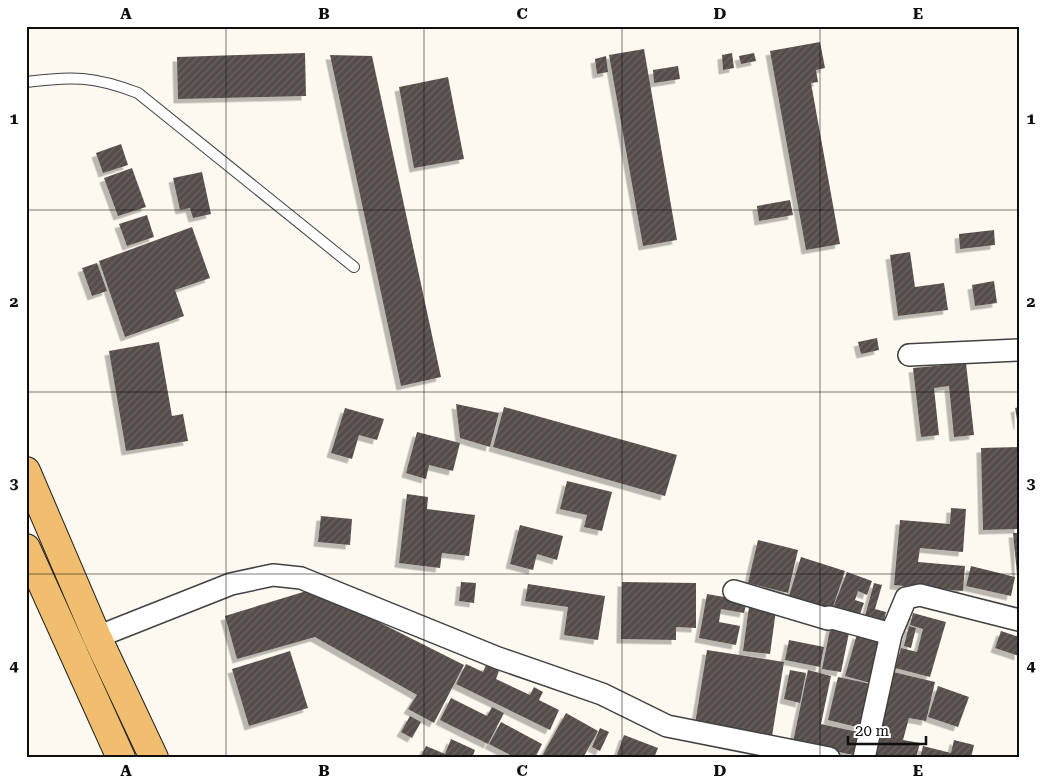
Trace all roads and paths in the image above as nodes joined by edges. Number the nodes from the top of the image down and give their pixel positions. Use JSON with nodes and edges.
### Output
{"nodes":[{"id":1,"x":26,"y":82,"type":"edge"},
{"id":2,"x":354,"y":267,"type":"dead end"},
{"id":3,"x":1019,"y":350,"type":"edge"},
{"id":4,"x":909,"y":355,"type":"dead end"},
{"id":5,"x":26,"y":471,"type":"edge"},
{"id":6,"x":26,"y":548,"type":"edge"},
{"id":7,"x":734,"y":591,"type":"dead end"},
{"id":8,"x":1019,"y":620,"type":"edge"},
{"id":9,"x":891,"y":634,"type":"junction"},
{"id":10,"x":97,"y":637,"type":"junction"},
{"id":11,"x":121,"y":758,"type":"edge"},
{"id":12,"x":154,"y":758,"type":"edge"},
{"id":13,"x":829,"y":758,"type":"edge"},
{"id":14,"x":864,"y":758,"type":"edge"}],
"edges":[{"from":1,"to":2,"type":"lane"},
{"from":3,"to":4,"type":"street"},
{"from":5,"to":10,"type":"main road"},
{"from":6,"to":11,"type":"main road"},
{"from":7,"to":9,"type":"street"},
{"from":8,"to":9,"type":"street"},
{"from":9,"to":14,"type":"street"},
{"from":10,"to":12,"type":"main road"},
{"from":10,"to":13,"type":"street"}]}
